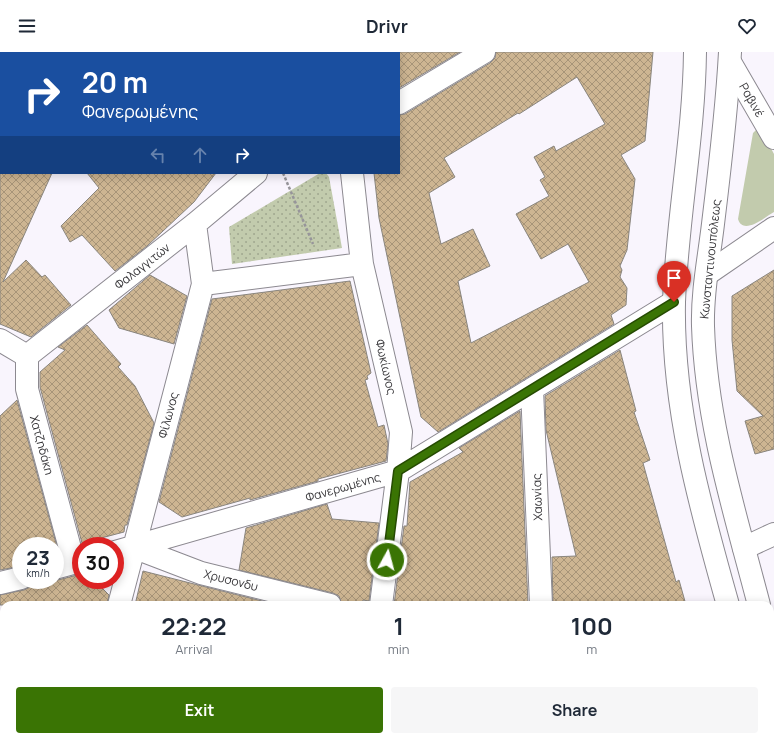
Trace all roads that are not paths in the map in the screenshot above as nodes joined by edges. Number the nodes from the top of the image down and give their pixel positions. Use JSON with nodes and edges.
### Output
{"nodes":[{"id":1,"x":484,"y":52,"type":"edge"},
{"id":2,"x":695,"y":52,"type":"edge"},
{"id":3,"x":730,"y":57,"type":"edge"},
{"id":4,"x":400,"y":102,"type":"edge"},
{"id":5,"x":774,"y":138,"type":"edge"},
{"id":6,"x":255,"y":174,"type":"edge"},
{"id":7,"x":352,"y":174,"type":"edge"},
{"id":8,"x":195,"y":224,"type":"junction"},
{"id":9,"x":774,"y":228,"type":"edge"},
{"id":10,"x":362,"y":264,"type":"junction"},
{"id":11,"x":707,"y":274,"type":"junction"},
{"id":12,"x":203,"y":284,"type":"junction"},
{"id":13,"x":674,"y":302,"type":"junction"},
{"id":14,"x":0,"y":340,"type":"edge"},
{"id":15,"x":27,"y":356,"type":"junction"},
{"id":16,"x":532,"y":389,"type":"junction"},
{"id":17,"x":398,"y":471,"type":"junction"},
{"id":18,"x":774,"y":534,"type":"edge"},
{"id":19,"x":744,"y":548,"type":"junction"},
{"id":20,"x":124,"y":550,"type":"edge"},
{"id":21,"x":70,"y":564,"type":"edge"},
{"id":22,"x":12,"y":580,"type":"edge"},
{"id":23,"x":0,"y":583,"type":"edge"},
{"id":24,"x":120,"y":589,"type":"edge"},
{"id":25,"x":119,"y":601,"type":"edge"},
{"id":26,"x":314,"y":601,"type":"edge"},
{"id":27,"x":382,"y":601,"type":"edge"},
{"id":28,"x":541,"y":601,"type":"edge"},
{"id":29,"x":727,"y":601,"type":"edge"},
{"id":30,"x":758,"y":601,"type":"edge"}],
"edges":[{"from":1,"to":4,"type":"street"},
{"from":2,"to":13,"type":"street"},
{"from":3,"to":5,"type":"street","name":"Ραβινέ"},
{"from":3,"to":11,"type":"street","name":"Κωνσταντινουπόλεως"},
{"from":6,"to":8,"type":"street","name":"Φαλαγγιτών"},
{"from":7,"to":10,"type":"street","name":"Φωκίωνος"},
{"from":8,"to":12,"type":"street","name":"Φίλωνος"},
{"from":8,"to":15,"type":"street","name":"Φαλαγγιτών"},
{"from":9,"to":11,"type":"street"},
{"from":10,"to":12,"type":"street"},
{"from":10,"to":17,"type":"street","name":"Φωκίωνος"},
{"from":11,"to":19,"type":"street","name":"Κωνσταντινουπόλεως"},
{"from":12,"to":20,"type":"street","name":"Φίλωνος"},
{"from":13,"to":16,"type":"street","name":"Φανερωμένης"},
{"from":13,"to":29,"type":"street"},
{"from":14,"to":15,"type":"street"},
{"from":15,"to":21,"type":"street","name":"Χατζηδάκη"},
{"from":16,"to":17,"type":"street","name":"Φανερωμένης"},
{"from":16,"to":28,"type":"street","name":"Χαωνίας"},
{"from":17,"to":20,"type":"street","name":"Φανερωμένης"},
{"from":17,"to":27,"type":"street","name":"Φωκίωνος"},
{"from":18,"to":19,"type":"street"},
{"from":19,"to":30,"type":"street","name":"Κωνσταντινουπόλεως"},
{"from":20,"to":26,"type":"street","name":"Χρυσονδυ"},
{"from":22,"to":23,"type":"street"},
{"from":24,"to":25,"type":"street","name":"Φίλωνος"}]}
